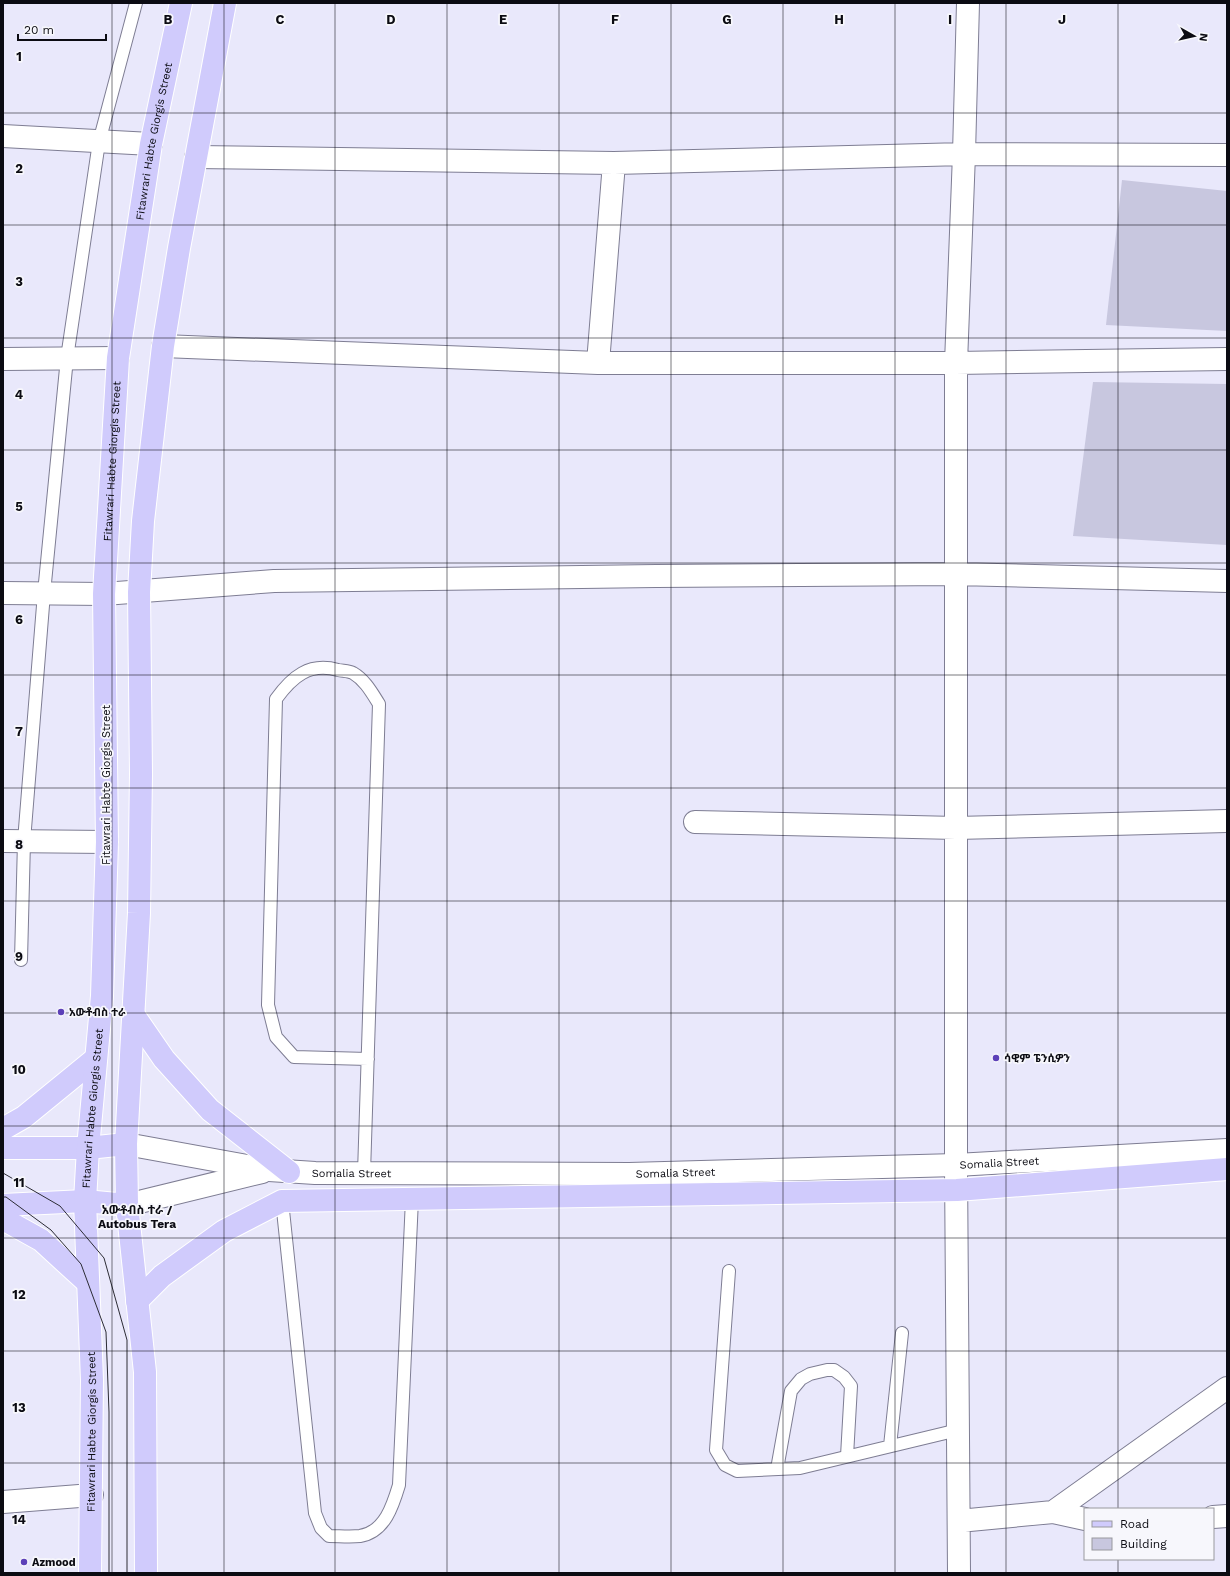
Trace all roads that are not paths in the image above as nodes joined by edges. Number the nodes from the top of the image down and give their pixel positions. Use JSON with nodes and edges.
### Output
{"nodes":[{"id":1,"x":136,"y":3,"type":"edge"},
{"id":2,"x":181,"y":3,"type":"edge"},
{"id":3,"x":225,"y":3,"type":"edge"},
{"id":4,"x":968,"y":3,"type":"edge"},
{"id":5,"x":3,"y":136,"type":"edge"},
{"id":6,"x":99,"y":142,"type":"junction"},
{"id":7,"x":151,"y":144,"type":"junction"},
{"id":8,"x":964,"y":154,"type":"junction"},
{"id":9,"x":1227,"y":155,"type":"edge"},
{"id":10,"x":196,"y":157,"type":"junction"},
{"id":11,"x":614,"y":162,"type":"junction"},
{"id":12,"x":164,"y":346,"type":"junction"},
{"id":13,"x":3,"y":358,"type":"edge"},
{"id":14,"x":67,"y":358,"type":"junction"},
{"id":15,"x":118,"y":358,"type":"junction"},
{"id":16,"x":1227,"y":359,"type":"edge"},
{"id":17,"x":598,"y":363,"type":"junction"},
{"id":18,"x":956,"y":363,"type":"junction"},
{"id":19,"x":956,"y":574,"type":"junction"},
{"id":20,"x":1227,"y":581,"type":"edge"},
{"id":21,"x":139,"y":592,"type":"junction"},
{"id":22,"x":3,"y":593,"type":"edge"},
{"id":23,"x":44,"y":593,"type":"junction"},
{"id":24,"x":104,"y":594,"type":"junction"},
{"id":25,"x":1227,"y":821,"type":"edge"},
{"id":26,"x":695,"y":822,"type":"dead end"},
{"id":27,"x":956,"y":828,"type":"junction"},
{"id":28,"x":14,"y":841,"type":"edge"},
{"id":29,"x":107,"y":842,"type":"junction"},
{"id":30,"x":21,"y":960,"type":"dead end"},
{"id":31,"x":133,"y":1014,"type":"junction"},
{"id":32,"x":95,"y":1059,"type":"junction"},
{"id":33,"x":368,"y":1059,"type":"junction"},
{"id":34,"x":3,"y":1129,"type":"edge"},
{"id":35,"x":126,"y":1144,"type":"junction"},
{"id":36,"x":3,"y":1148,"type":"edge"},
{"id":37,"x":88,"y":1148,"type":"junction"},
{"id":38,"x":1227,"y":1150,"type":"edge"},
{"id":39,"x":956,"y":1165,"type":"junction"},
{"id":40,"x":1227,"y":1169,"type":"edge"},
{"id":41,"x":279,"y":1171,"type":"junction"},
{"id":42,"x":364,"y":1174,"type":"junction"},
{"id":43,"x":957,"y":1190,"type":"junction"},
{"id":44,"x":412,"y":1199,"type":"junction"},
{"id":45,"x":85,"y":1201,"type":"junction"},
{"id":46,"x":282,"y":1201,"type":"junction"},
{"id":47,"x":3,"y":1205,"type":"edge"},
{"id":48,"x":127,"y":1205,"type":"junction"},
{"id":49,"x":3,"y":1219,"type":"edge"},
{"id":50,"x":729,"y":1271,"type":"dead end"},
{"id":51,"x":88,"y":1283,"type":"junction"},
{"id":52,"x":137,"y":1300,"type":"junction"},
{"id":53,"x":902,"y":1333,"type":"dead end"},
{"id":54,"x":1227,"y":1388,"type":"edge"},
{"id":55,"x":958,"y":1430,"type":"junction"},
{"id":56,"x":890,"y":1446,"type":"junction"},
{"id":57,"x":847,"y":1456,"type":"junction"},
{"id":58,"x":776,"y":1469,"type":"junction"},
{"id":59,"x":92,"y":1495,"type":"junction"},
{"id":60,"x":3,"y":1502,"type":"edge"},
{"id":61,"x":1053,"y":1512,"type":"junction"},
{"id":62,"x":1227,"y":1516,"type":"edge"},
{"id":63,"x":1214,"y":1517,"type":"edge"},
{"id":64,"x":1084,"y":1519,"type":"edge"},
{"id":65,"x":959,"y":1521,"type":"junction"},
{"id":66,"x":90,"y":1573,"type":"edge"},
{"id":67,"x":146,"y":1573,"type":"edge"},
{"id":68,"x":959,"y":1573,"type":"edge"}],
"edges":[{"from":1,"to":6,"type":"lane"},
{"from":2,"to":7,"type":"main road","name":"Fitawrari Habte Giorgis Street"},
{"from":3,"to":10,"type":"main road"},
{"from":4,"to":8,"type":"street"},
{"from":5,"to":6,"type":"street"},
{"from":6,"to":7,"type":"street"},
{"from":6,"to":14,"type":"lane"},
{"from":7,"to":15,"type":"main road","name":"Fitawrari Habte Giorgis Street"},
{"from":8,"to":9,"type":"street"},
{"from":8,"to":11,"type":"street"},
{"from":8,"to":18,"type":"street"},
{"from":10,"to":11,"type":"street"},
{"from":10,"to":12,"type":"main road"},
{"from":11,"to":17,"type":"street"},
{"from":12,"to":17,"type":"street"},
{"from":12,"to":21,"type":"main road"},
{"from":13,"to":14,"type":"street"},
{"from":14,"to":15,"type":"street"},
{"from":14,"to":23,"type":"lane"},
{"from":15,"to":24,"type":"main road","name":"Fitawrari Habte Giorgis Street"},
{"from":16,"to":18,"type":"street"},
{"from":17,"to":18,"type":"street"},
{"from":18,"to":19,"type":"street"},
{"from":19,"to":20,"type":"street"},
{"from":19,"to":21,"type":"street"},
{"from":19,"to":27,"type":"street"},
{"from":21,"to":24,"type":"street"},
{"from":21,"to":31,"type":"main road"},
{"from":22,"to":23,"type":"street"},
{"from":23,"to":24,"type":"street"},
{"from":23,"to":28,"type":"lane"},
{"from":24,"to":29,"type":"main road","name":"Fitawrari Habte Giorgis Street"},
{"from":25,"to":27,"type":"street"},
{"from":26,"to":27,"type":"street"},
{"from":27,"to":39,"type":"street"},
{"from":28,"to":29,"type":"street"},
{"from":28,"to":30,"type":"lane"},
{"from":29,"to":32,"type":"main road","name":"Fitawrari Habte Giorgis Street"},
{"from":31,"to":35,"type":"main road"},
{"from":31,"to":41,"type":"main road"},
{"from":32,"to":34,"type":"main road"},
{"from":32,"to":37,"type":"main road","name":"Fitawrari Habte Giorgis Street"},
{"from":33,"to":33,"type":"lane"},
{"from":33,"to":42,"type":"lane"},
{"from":35,"to":37,"type":"main road"},
{"from":35,"to":41,"type":"street","name":"Somalia Street"},
{"from":35,"to":48,"type":"main road"},
{"from":36,"to":37,"type":"main road"},
{"from":37,"to":45,"type":"main road","name":"Fitawrari Habte Giorgis Street"},
{"from":38,"to":39,"type":"street","name":"Somalia Street"},
{"from":39,"to":42,"type":"street","name":"Somalia Street"},
{"from":39,"to":43,"type":"street"},
{"from":40,"to":43,"type":"main road"},
{"from":41,"to":42,"type":"street","name":"Somalia Street"},
{"from":41,"to":48,"type":"street"},
{"from":43,"to":44,"type":"main road"},
{"from":43,"to":55,"type":"street"},
{"from":44,"to":46,"type":"main road"},
{"from":44,"to":46,"type":"lane"},
{"from":45,"to":47,"type":"main road"},
{"from":45,"to":48,"type":"main road"},
{"from":45,"to":51,"type":"main road","name":"Fitawrari Habte Giorgis Street"},
{"from":46,"to":52,"type":"main road"},
{"from":48,"to":52,"type":"main road"},
{"from":49,"to":51,"type":"main road"},
{"from":50,"to":58,"type":"lane"},
{"from":51,"to":59,"type":"main road","name":"Fitawrari Habte Giorgis Street"},
{"from":52,"to":67,"type":"main road"},
{"from":53,"to":56,"type":"lane"},
{"from":54,"to":61,"type":"street"},
{"from":55,"to":56,"type":"lane"},
{"from":55,"to":65,"type":"street"},
{"from":56,"to":57,"type":"lane"},
{"from":57,"to":58,"type":"lane"},
{"from":57,"to":58,"type":"lane"},
{"from":59,"to":60,"type":"street"},
{"from":59,"to":66,"type":"main road","name":"Fitawrari Habte Giorgis Street"},
{"from":61,"to":64,"type":"street"},
{"from":61,"to":65,"type":"street"},
{"from":62,"to":63,"type":"street"},
{"from":65,"to":68,"type":"street"}]}
